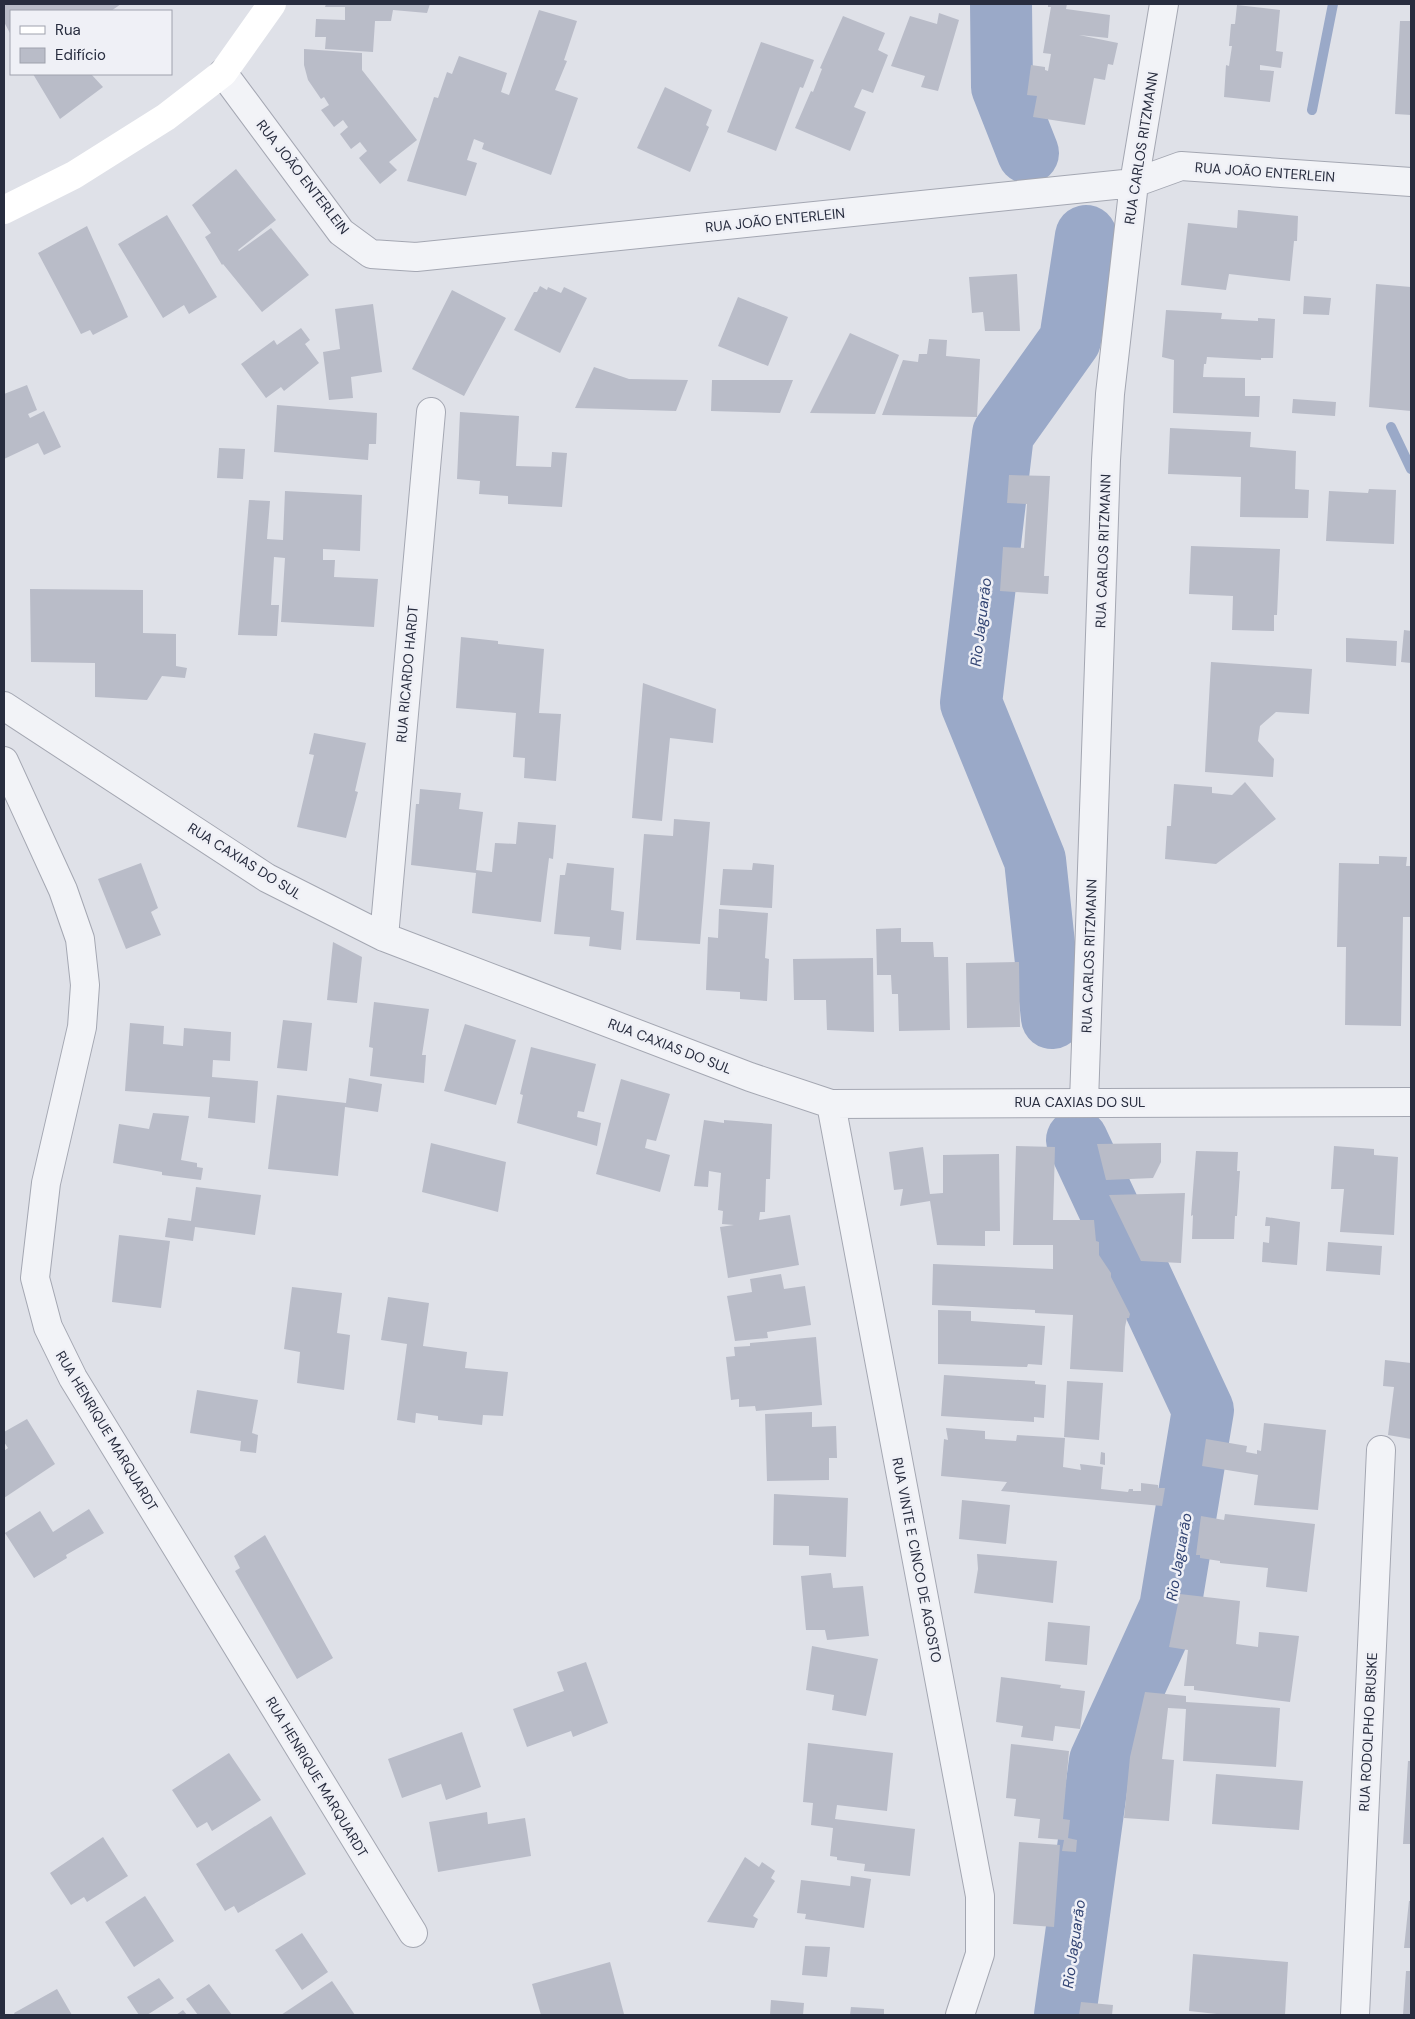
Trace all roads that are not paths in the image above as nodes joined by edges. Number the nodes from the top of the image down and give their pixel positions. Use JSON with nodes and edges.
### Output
{"nodes":[{"id":1,"x":272,"y":4,"type":"edge"},
{"id":2,"x":1164,"y":4,"type":"edge"},
{"id":3,"x":223,"y":73,"type":"junction"},
{"id":4,"x":1411,"y":182,"type":"edge"},
{"id":5,"x":1134,"y":183,"type":"junction"},
{"id":6,"x":4,"y":210,"type":"edge"},
{"id":7,"x":431,"y":412,"type":"dead end"},
{"id":8,"x":4,"y":706,"type":"edge"},
{"id":9,"x":4,"y":762,"type":"edge"},
{"id":10,"x":384,"y":937,"type":"junction"},
{"id":11,"x":1084,"y":1102,"type":"junction"},
{"id":12,"x":1411,"y":1102,"type":"edge"},
{"id":13,"x":831,"y":1104,"type":"junction"},
{"id":14,"x":1381,"y":1450,"type":"dead end"},
{"id":15,"x":413,"y":1933,"type":"dead end"},
{"id":16,"x":960,"y":2015,"type":"edge"},
{"id":17,"x":1355,"y":2015,"type":"edge"}],
"edges":[{"from":1,"to":3,"type":"street"},
{"from":2,"to":5,"type":"street","name":"RUA CARLOS RITZMANN"},
{"from":3,"to":5,"type":"street","name":"RUA JOÃO ENTERLEIN"},
{"from":3,"to":6,"type":"street"},
{"from":4,"to":5,"type":"street","name":"RUA JOÃO ENTERLEIN"},
{"from":5,"to":11,"type":"street","name":"RUA CARLOS RITZMANN"},
{"from":7,"to":10,"type":"street","name":"RUA RICARDO HARDT"},
{"from":8,"to":10,"type":"street","name":"RUA CAXIAS DO SUL"},
{"from":9,"to":15,"type":"street","name":"RUA HENRIQUE MARQUARDT"},
{"from":10,"to":13,"type":"street","name":"RUA CAXIAS DO SUL"},
{"from":11,"to":12,"type":"street","name":"RUA CAXIAS DO SUL"},
{"from":11,"to":13,"type":"street","name":"RUA CAXIAS DO SUL"},
{"from":13,"to":16,"type":"street","name":"RUA VINTE E CINCO DE AGOSTO"},
{"from":14,"to":17,"type":"street","name":"RUA RODOLPHO BRUSKE"}]}
